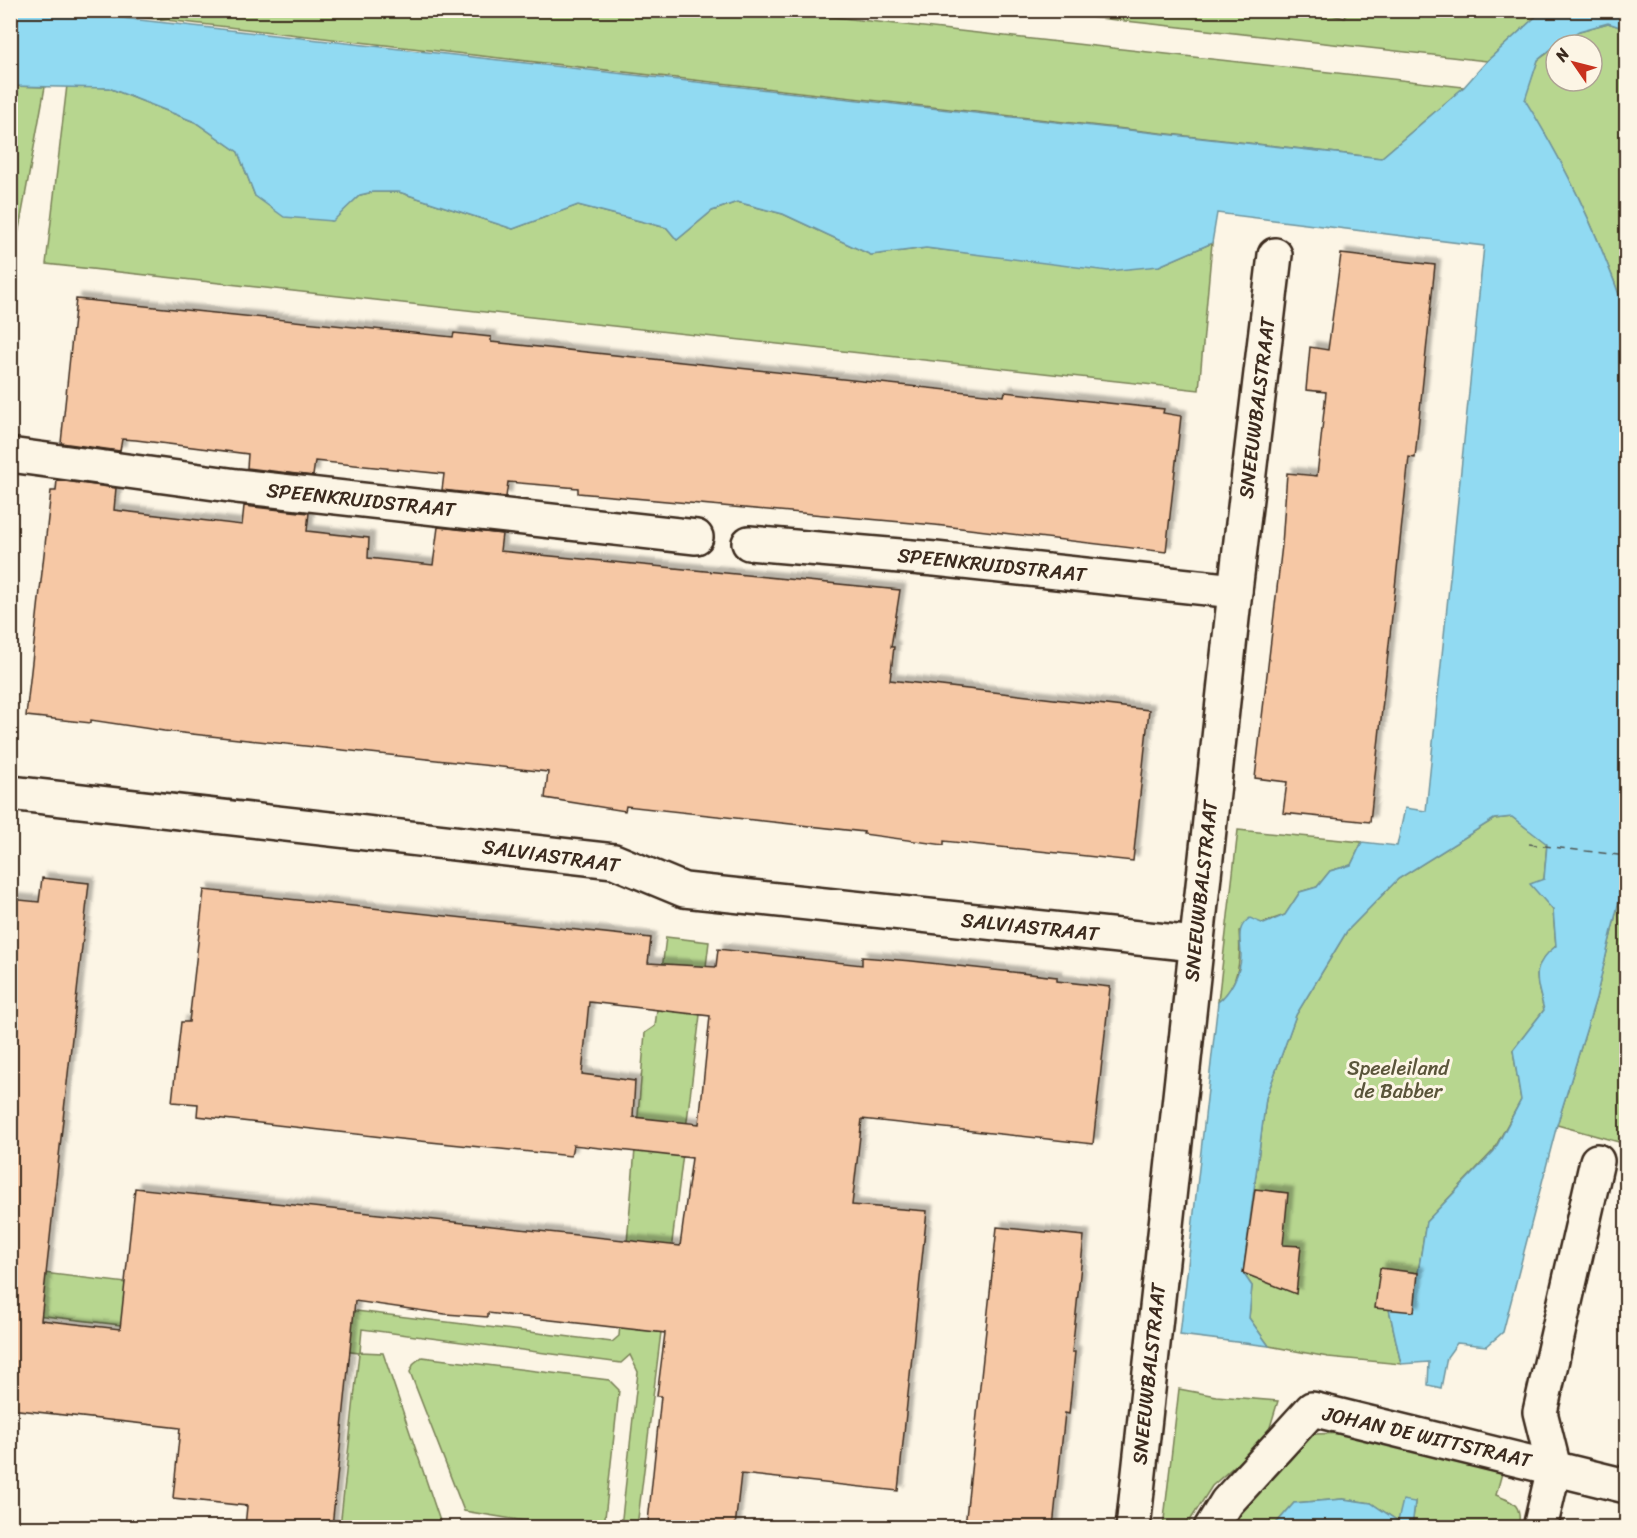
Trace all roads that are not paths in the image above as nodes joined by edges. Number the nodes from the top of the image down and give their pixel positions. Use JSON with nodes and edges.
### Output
{"nodes":[{"id":1,"x":1275,"y":255,"type":"dead end"},
{"id":2,"x":19,"y":456,"type":"edge"},
{"id":3,"x":696,"y":537,"type":"dead end"},
{"id":4,"x":750,"y":543,"type":"dead end"},
{"id":5,"x":1234,"y":591,"type":"junction"},
{"id":6,"x":10,"y":793,"type":"edge"},
{"id":7,"x":1195,"y":944,"type":"junction"},
{"id":8,"x":1597,"y":1161,"type":"dead end"},
{"id":9,"x":1554,"y":1468,"type":"junction"},
{"id":10,"x":1626,"y":1486,"type":"edge"},
{"id":11,"x":1133,"y":1527,"type":"edge"},
{"id":12,"x":1211,"y":1527,"type":"edge"},
{"id":13,"x":1539,"y":1527,"type":"edge"}],
"edges":[{"from":1,"to":5,"type":"street","name":"SNEEUWBALSTRAAT"},
{"from":2,"to":3,"type":"street","name":"SPEENKRUIDSTRAAT"},
{"from":4,"to":5,"type":"street","name":"SPEENKRUIDSTRAAT"},
{"from":5,"to":7,"type":"street","name":"SNEEUWBALSTRAAT"},
{"from":6,"to":7,"type":"street","name":"SALVIASTRAAT"},
{"from":7,"to":11,"type":"street","name":"SNEEUWBALSTRAAT"},
{"from":8,"to":9,"type":"street","name":"JOHAN DE WITTSTRAAT"},
{"from":9,"to":10,"type":"street","name":"JOHAN DE WITTSTRAAT"},
{"from":9,"to":12,"type":"street","name":"JOHAN DE WITTSTRAAT"},
{"from":9,"to":13,"type":"street"}]}
